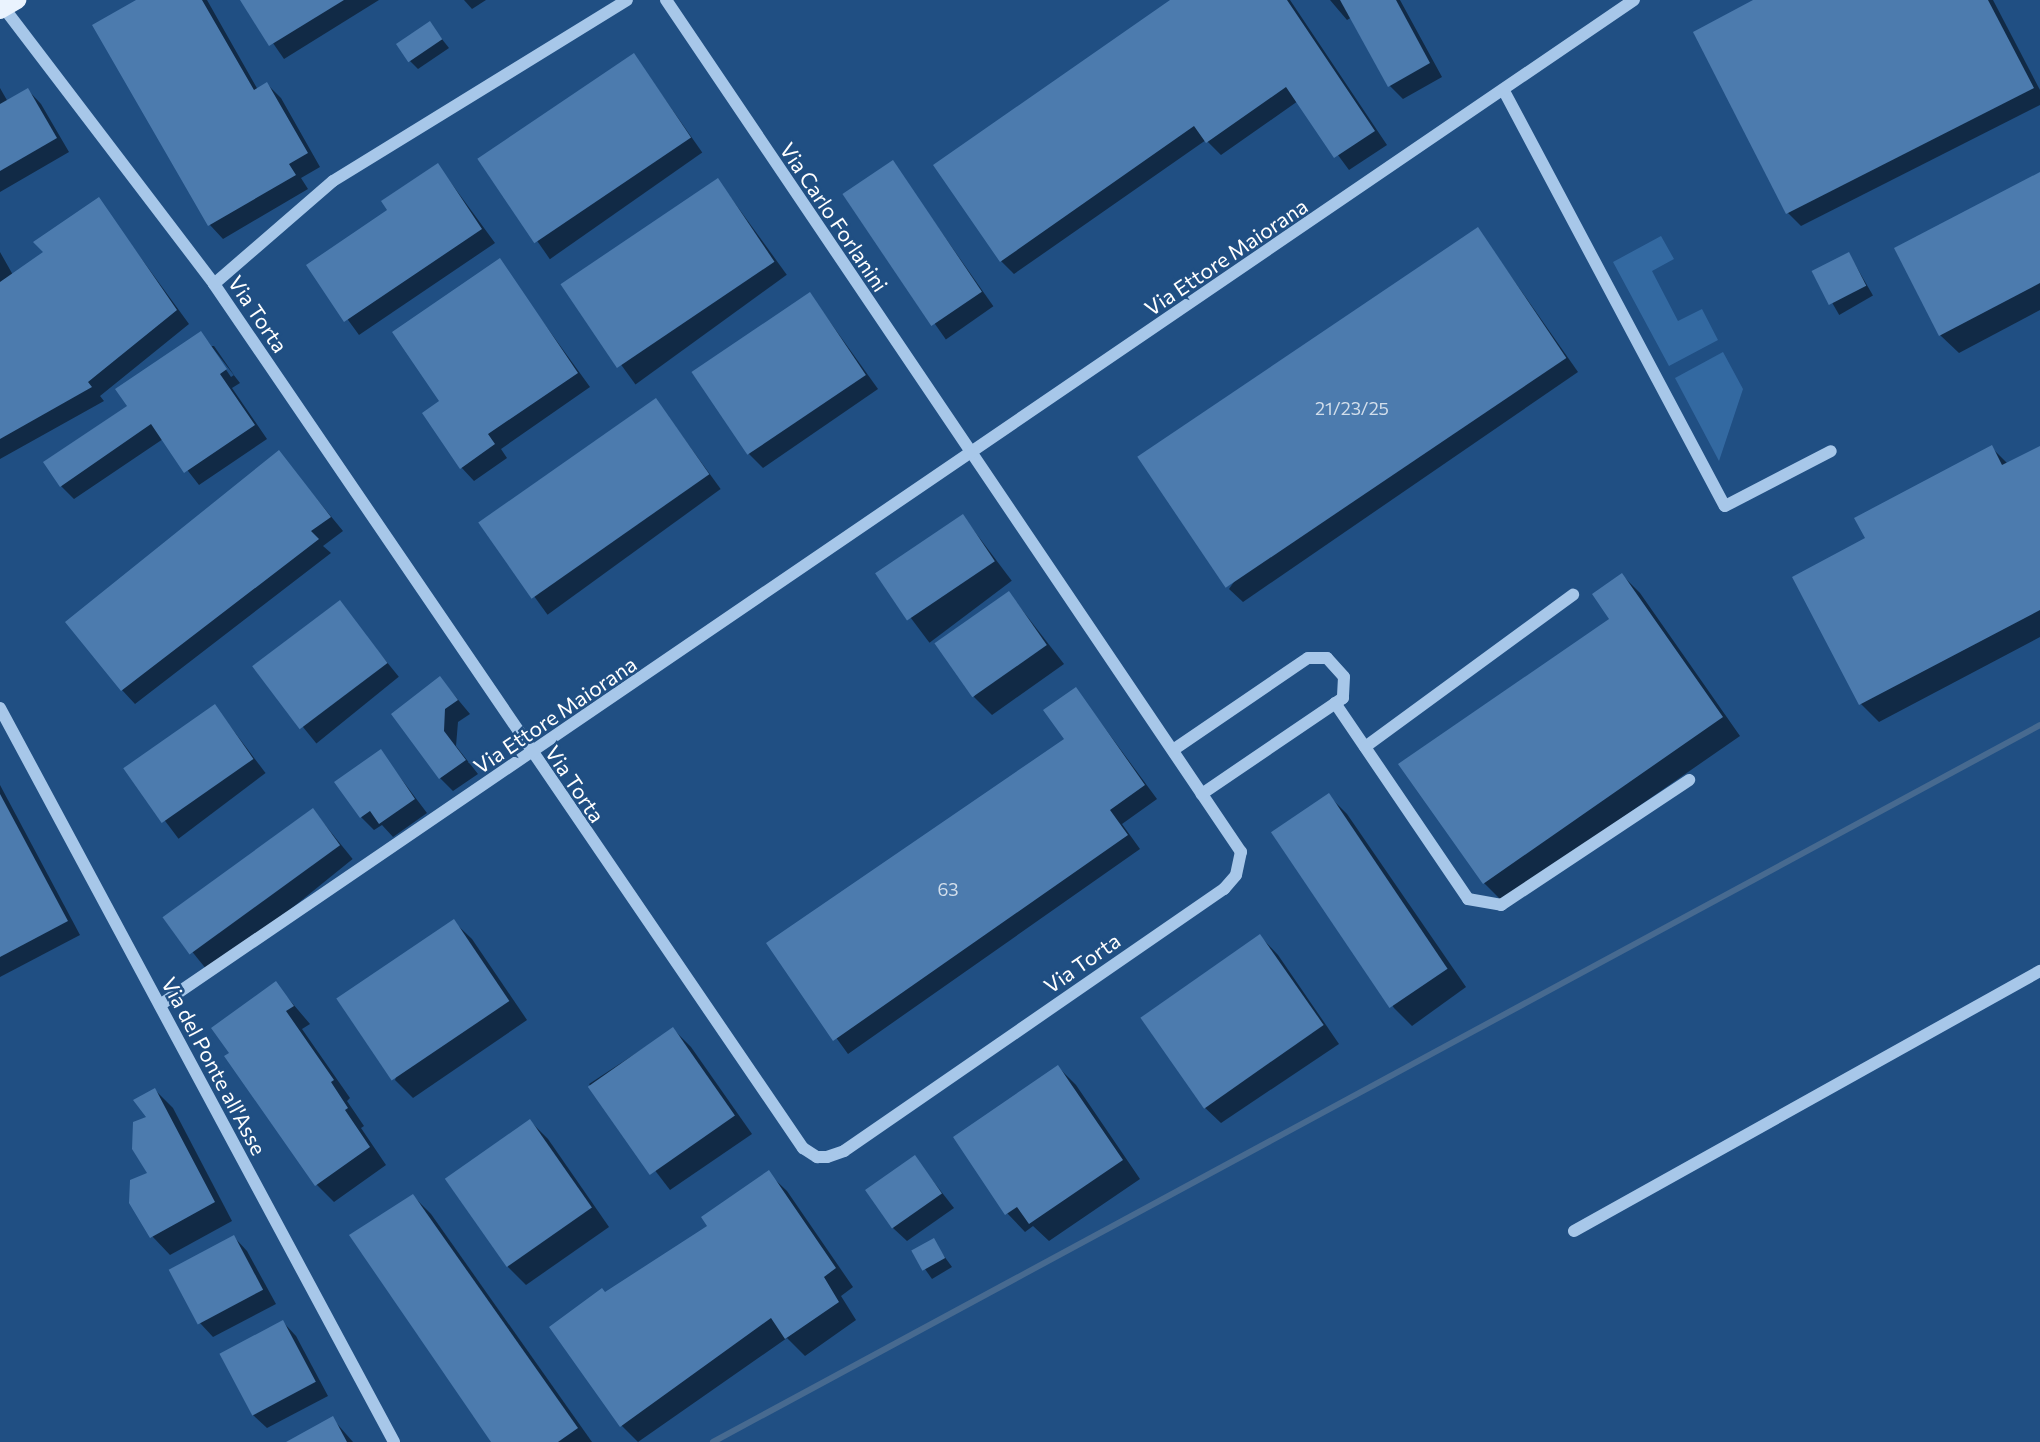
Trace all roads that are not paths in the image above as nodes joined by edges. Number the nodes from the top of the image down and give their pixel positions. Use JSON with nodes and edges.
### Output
{"nodes":[{"id":1,"x":627,"y":0,"type":"edge"},
{"id":2,"x":667,"y":0,"type":"edge"},
{"id":3,"x":1634,"y":0,"type":"edge"},
{"id":4,"x":7,"y":6,"type":"edge"},
{"id":5,"x":1503,"y":91,"type":"junction"},
{"id":6,"x":214,"y":284,"type":"junction"},
{"id":7,"x":1831,"y":452,"type":"dead end"},
{"id":8,"x":970,"y":455,"type":"junction"},
{"id":9,"x":1573,"y":595,"type":"dead end"},
{"id":10,"x":1335,"y":703,"type":"junction"},
{"id":11,"x":0,"y":708,"type":"edge"},
{"id":12,"x":1365,"y":747,"type":"junction"},
{"id":13,"x":1173,"y":750,"type":"junction"},
{"id":14,"x":532,"y":755,"type":"junction"},
{"id":15,"x":1689,"y":780,"type":"dead end"},
{"id":16,"x":1202,"y":794,"type":"junction"},
{"id":17,"x":2040,"y":971,"type":"edge"},
{"id":18,"x":160,"y":1005,"type":"junction"},
{"id":19,"x":1574,"y":1231,"type":"dead end"},
{"id":20,"x":394,"y":1442,"type":"edge"}],
"edges":[{"from":1,"to":6,"type":"street"},
{"from":2,"to":8,"type":"street","name":"Via Carlo Forlanini"},
{"from":3,"to":5,"type":"street","name":"Via Ettore Maiorana"},
{"from":4,"to":6,"type":"street","name":"Via Torta"},
{"from":5,"to":7,"type":"street"},
{"from":5,"to":8,"type":"street","name":"Via Ettore Maiorana"},
{"from":6,"to":14,"type":"street","name":"Via Torta"},
{"from":8,"to":13,"type":"street"},
{"from":8,"to":14,"type":"street","name":"Via Ettore Maiorana"},
{"from":9,"to":12,"type":"street"},
{"from":10,"to":12,"type":"street"},
{"from":10,"to":13,"type":"street"},
{"from":10,"to":16,"type":"street"},
{"from":11,"to":18,"type":"street","name":"Via del Ponte all'Asse"},
{"from":12,"to":15,"type":"street"},
{"from":13,"to":16,"type":"street"},
{"from":14,"to":16,"type":"street","name":"Via Torta"},
{"from":14,"to":18,"type":"street","name":"Via Ettore Maiorana"},
{"from":17,"to":19,"type":"street"},
{"from":18,"to":20,"type":"street","name":"Via del Ponte all'Asse"}]}
